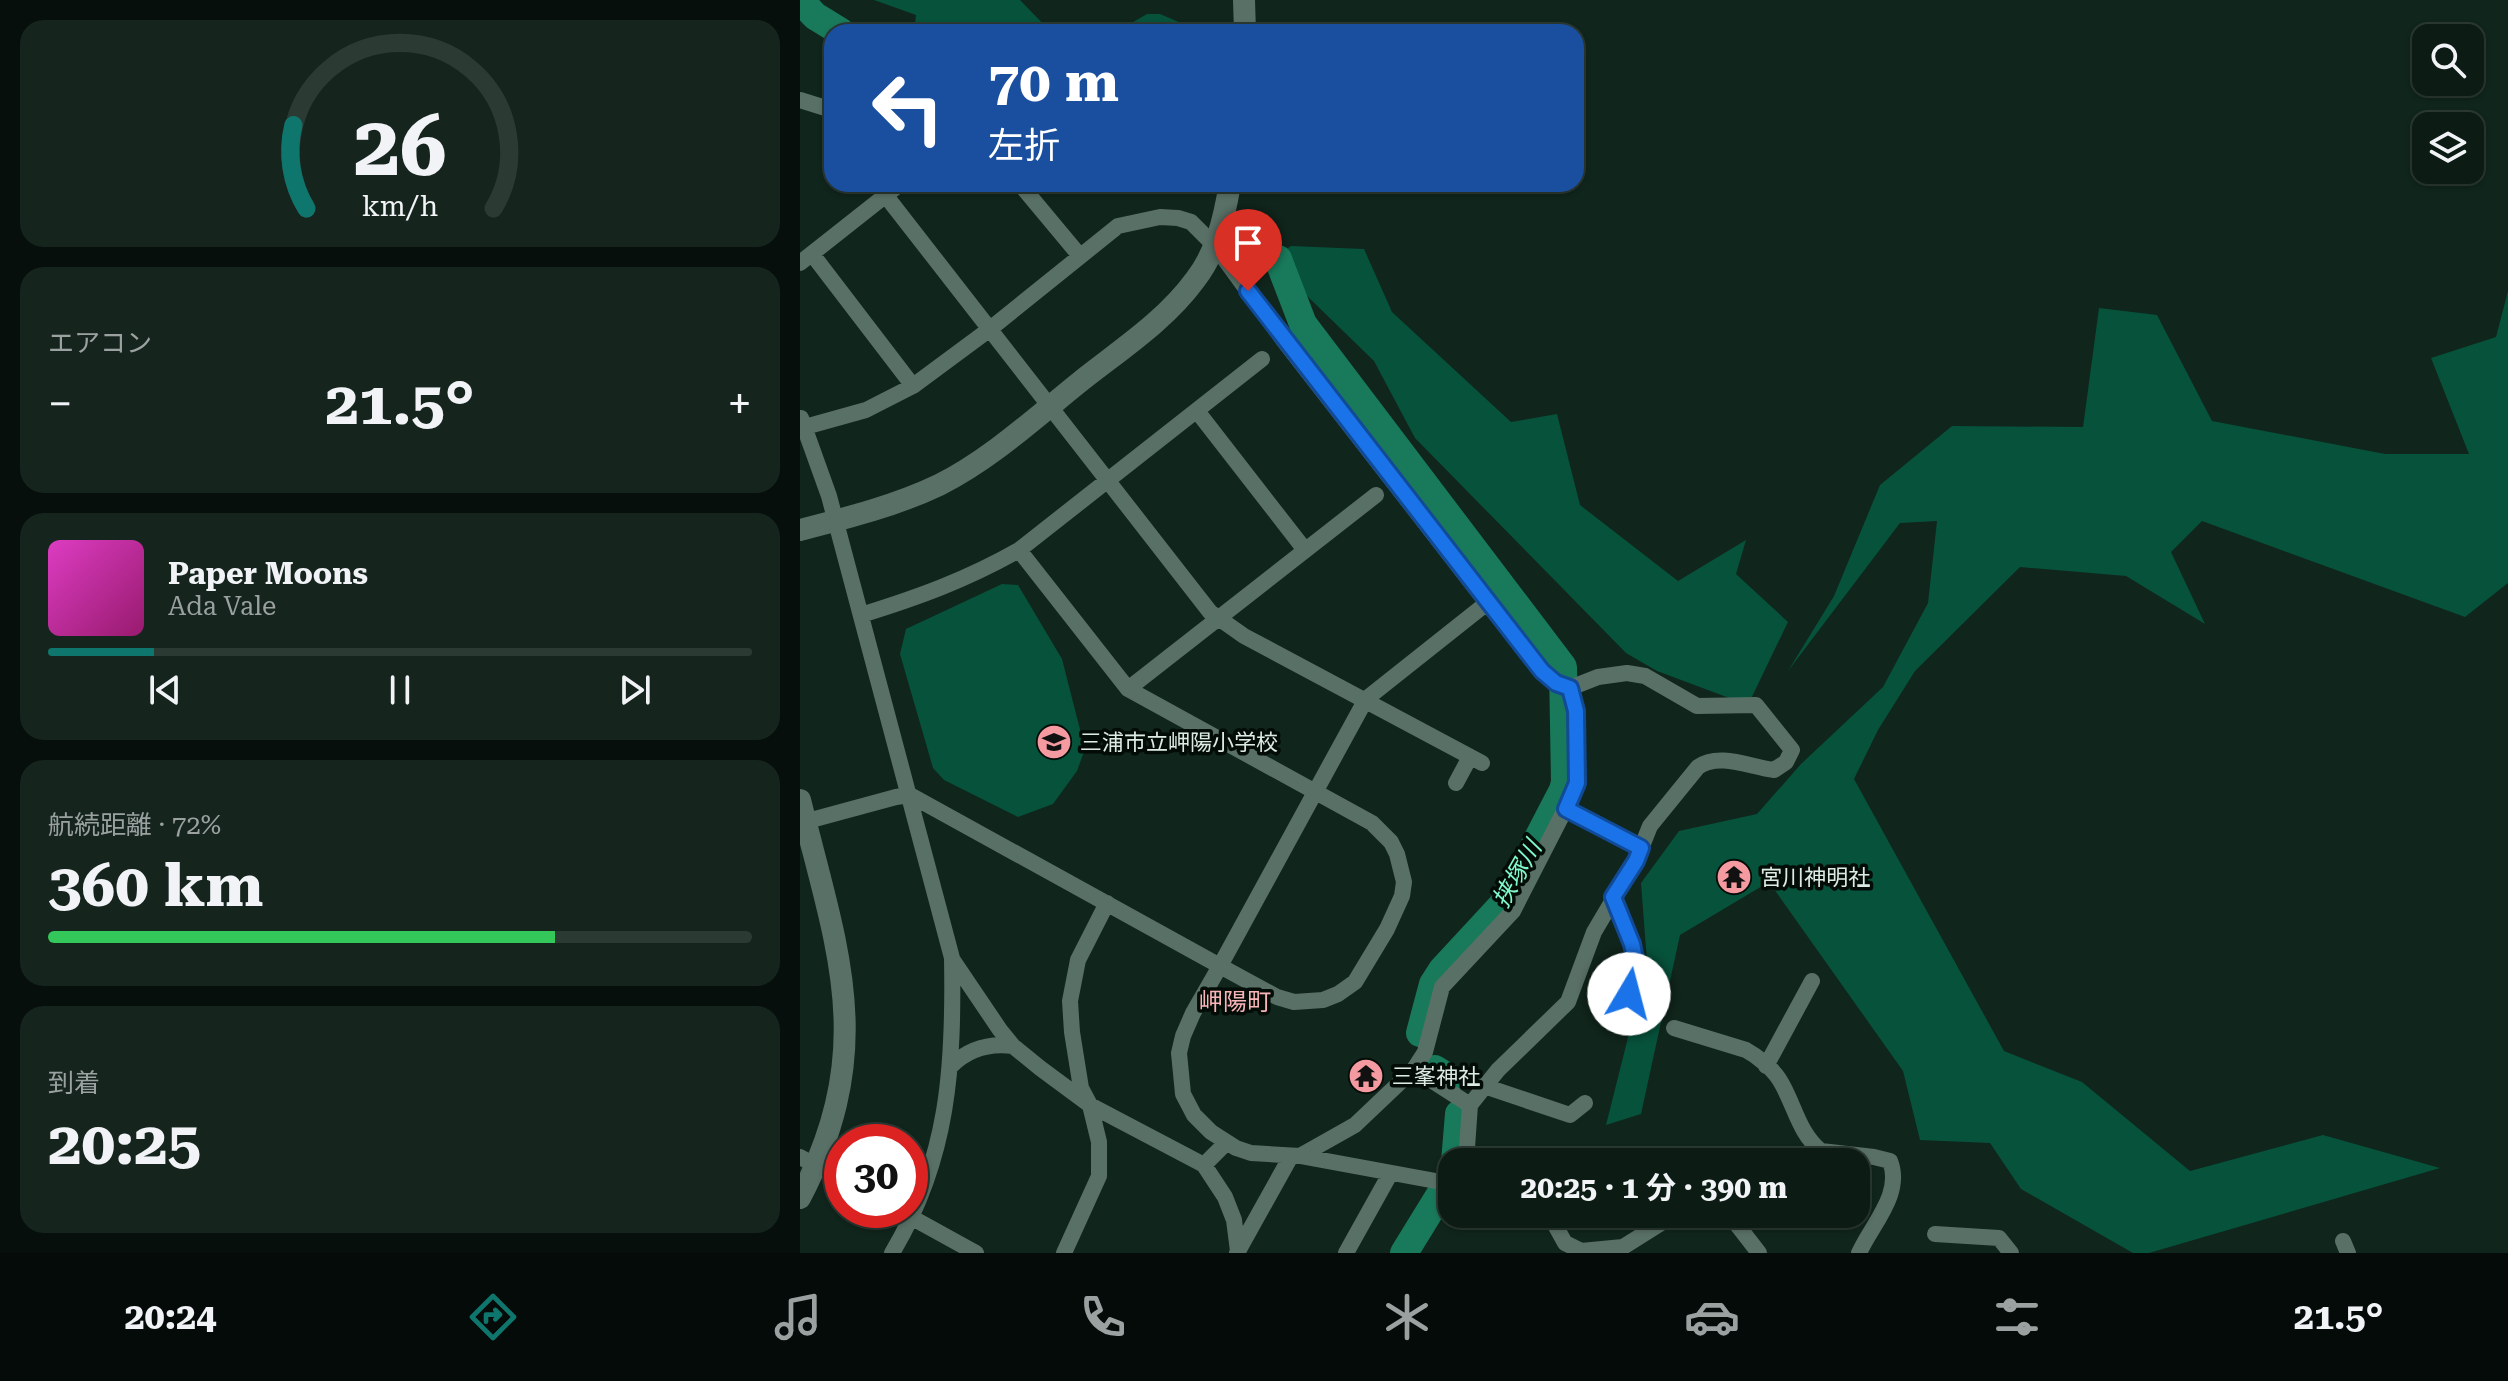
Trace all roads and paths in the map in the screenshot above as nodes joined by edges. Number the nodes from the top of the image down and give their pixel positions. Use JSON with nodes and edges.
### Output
{"nodes":[{"id":1,"x":1244,"y":0,"type":"edge"},
{"id":2,"x":1245,"y":24,"type":"edge"},
{"id":3,"x":800,"y":100,"type":"edge"},
{"id":4,"x":824,"y":108,"type":"edge"},
{"id":5,"x":891,"y":192,"type":"edge"},
{"id":6,"x":1027,"y":192,"type":"edge"},
{"id":7,"x":1228,"y":192,"type":"edge"},
{"id":8,"x":886,"y":196,"type":"junction"},
{"id":9,"x":1215,"y":246,"type":"junction"},
{"id":10,"x":1080,"y":256,"type":"junction"},
{"id":11,"x":806,"y":258,"type":"edge"},
{"id":12,"x":990,"y":329,"type":"junction"},
{"id":13,"x":1262,"y":359,"type":"dead end"},
{"id":14,"x":913,"y":386,"type":"junction"},
{"id":15,"x":1049,"y":406,"type":"junction"},
{"id":16,"x":1197,"y":411,"type":"junction"},
{"id":17,"x":802,"y":422,"type":"edge"},
{"id":18,"x":1108,"y":482,"type":"junction"},
{"id":19,"x":1376,"y":495,"type":"dead end"},
{"id":20,"x":835,"y":520,"type":"junction"},
{"id":21,"x":800,"y":530,"type":"edge"},
{"id":22,"x":1019,"y":550,"type":"junction"},
{"id":23,"x":1305,"y":550,"type":"junction"},
{"id":24,"x":1487,"y":603,"type":"junction"},
{"id":25,"x":861,"y":615,"type":"junction"},
{"id":26,"x":1218,"y":619,"type":"junction"},
{"id":27,"x":1565,"y":686,"type":"junction"},
{"id":28,"x":1128,"y":689,"type":"junction"},
{"id":29,"x":1366,"y":699,"type":"junction"},
{"id":30,"x":1456,"y":783,"type":"dead end"},
{"id":31,"x":1314,"y":793,"type":"junction"},
{"id":32,"x":910,"y":795,"type":"junction"},
{"id":33,"x":1566,"y":809,"type":"junction"},
{"id":34,"x":802,"y":815,"type":"edge"},
{"id":35,"x":1641,"y":848,"type":"junction"},
{"id":36,"x":1613,"y":897,"type":"junction"},
{"id":37,"x":1107,"y":903,"type":"junction"},
{"id":38,"x":952,"y":958,"type":"junction"},
{"id":39,"x":1220,"y":966,"type":"junction"},
{"id":40,"x":1812,"y":981,"type":"dead end"},
{"id":41,"x":1620,"y":1017,"type":"dead end"},
{"id":42,"x":1674,"y":1028,"type":"dead end"},
{"id":43,"x":1013,"y":1046,"type":"junction"},
{"id":44,"x":951,"y":1066,"type":"junction"},
{"id":45,"x":1766,"y":1066,"type":"junction"},
{"id":46,"x":1414,"y":1069,"type":"junction"},
{"id":47,"x":1484,"y":1086,"type":"junction"},
{"id":48,"x":1585,"y":1103,"type":"dead end"},
{"id":49,"x":1090,"y":1105,"type":"junction"},
{"id":50,"x":1470,"y":1105,"type":"junction"},
{"id":51,"x":1226,"y":1143,"type":"junction"},
{"id":52,"x":1467,"y":1148,"type":"edge"},
{"id":53,"x":1295,"y":1156,"type":"junction"},
{"id":54,"x":808,"y":1162,"type":"edge"},
{"id":55,"x":928,"y":1162,"type":"edge"},
{"id":56,"x":1204,"y":1165,"type":"junction"},
{"id":57,"x":1390,"y":1174,"type":"junction"},
{"id":58,"x":1438,"y":1182,"type":"edge"},
{"id":59,"x":800,"y":1198,"type":"edge"},
{"id":60,"x":928,"y":1227,"type":"edge"},
{"id":61,"x":900,"y":1228,"type":"edge"},
{"id":62,"x":1557,"y":1228,"type":"edge"},
{"id":63,"x":1653,"y":1228,"type":"edge"},
{"id":64,"x":1740,"y":1228,"type":"edge"},
{"id":65,"x":1935,"y":1234,"type":"dead end"},
{"id":66,"x":1238,"y":1252,"type":"edge"},
{"id":67,"x":892,"y":1253,"type":"edge"},
{"id":68,"x":976,"y":1253,"type":"edge"},
{"id":69,"x":1064,"y":1253,"type":"edge"},
{"id":70,"x":1346,"y":1253,"type":"edge"},
{"id":71,"x":1759,"y":1253,"type":"edge"},
{"id":72,"x":1859,"y":1253,"type":"edge"},
{"id":73,"x":2011,"y":1253,"type":"edge"}],
"edges":[{"from":1,"to":2,"type":"street"},
{"from":3,"to":4,"type":"street"},
{"from":5,"to":8,"type":"street"},
{"from":6,"to":10,"type":"street"},
{"from":7,"to":9,"type":"street"},
{"from":8,"to":11,"type":"street"},
{"from":8,"to":12,"type":"street"},
{"from":9,"to":10,"type":"street"},
{"from":9,"to":15,"type":"street"},
{"from":9,"to":24,"type":"street"},
{"from":10,"to":12,"type":"street"},
{"from":11,"to":14,"type":"street"},
{"from":12,"to":14,"type":"street"},
{"from":12,"to":15,"type":"street"},
{"from":13,"to":16,"type":"street"},
{"from":14,"to":17,"type":"street"},
{"from":15,"to":18,"type":"street"},
{"from":15,"to":20,"type":"street"},
{"from":16,"to":18,"type":"street"},
{"from":16,"to":23,"type":"street"},
{"from":17,"to":20,"type":"street"},
{"from":18,"to":22,"type":"street"},
{"from":18,"to":26,"type":"street"},
{"from":19,"to":23,"type":"street"},
{"from":20,"to":21,"type":"street"},
{"from":20,"to":25,"type":"street"},
{"from":22,"to":25,"type":"street"},
{"from":22,"to":28,"type":"street"},
{"from":23,"to":26,"type":"street"},
{"from":24,"to":27,"type":"street"},
{"from":24,"to":29,"type":"street"},
{"from":25,"to":32,"type":"street"},
{"from":26,"to":28,"type":"street"},
{"from":26,"to":29,"type":"street"},
{"from":27,"to":33,"type":"street"},
{"from":27,"to":35,"type":"street"},
{"from":28,"to":31,"type":"street"},
{"from":29,"to":30,"type":"street"},
{"from":29,"to":31,"type":"street"},
{"from":31,"to":39,"type":"street"},
{"from":31,"to":39,"type":"street"},
{"from":32,"to":34,"type":"street"},
{"from":32,"to":37,"type":"street"},
{"from":32,"to":38,"type":"street"},
{"from":33,"to":35,"type":"street"},
{"from":33,"to":46,"type":"street"},
{"from":34,"to":54,"type":"street"},
{"from":35,"to":36,"type":"street"},
{"from":36,"to":41,"type":"street"},
{"from":36,"to":47,"type":"street"},
{"from":37,"to":39,"type":"street"},
{"from":37,"to":49,"type":"street"},
{"from":38,"to":43,"type":"street"},
{"from":38,"to":44,"type":"street"},
{"from":39,"to":51,"type":"street"},
{"from":40,"to":45,"type":"street"},
{"from":42,"to":45,"type":"street"},
{"from":43,"to":44,"type":"street"},
{"from":43,"to":49,"type":"street"},
{"from":44,"to":55,"type":"street"},
{"from":45,"to":72,"type":"street"},
{"from":46,"to":50,"type":"street"},
{"from":46,"to":53,"type":"street"},
{"from":47,"to":48,"type":"street"},
{"from":47,"to":50,"type":"street"},
{"from":49,"to":56,"type":"street"},
{"from":49,"to":69,"type":"street"},
{"from":50,"to":52,"type":"street"},
{"from":51,"to":53,"type":"street"},
{"from":51,"to":56,"type":"street"},
{"from":53,"to":57,"type":"street"},
{"from":53,"to":66,"type":"street"},
{"from":54,"to":59,"type":"street"},
{"from":56,"to":66,"type":"street"},
{"from":57,"to":58,"type":"street"},
{"from":57,"to":70,"type":"street"},
{"from":60,"to":68,"type":"street"},
{"from":61,"to":67,"type":"street"},
{"from":62,"to":63,"type":"street"},
{"from":64,"to":71,"type":"street"},
{"from":65,"to":73,"type":"street"}]}
